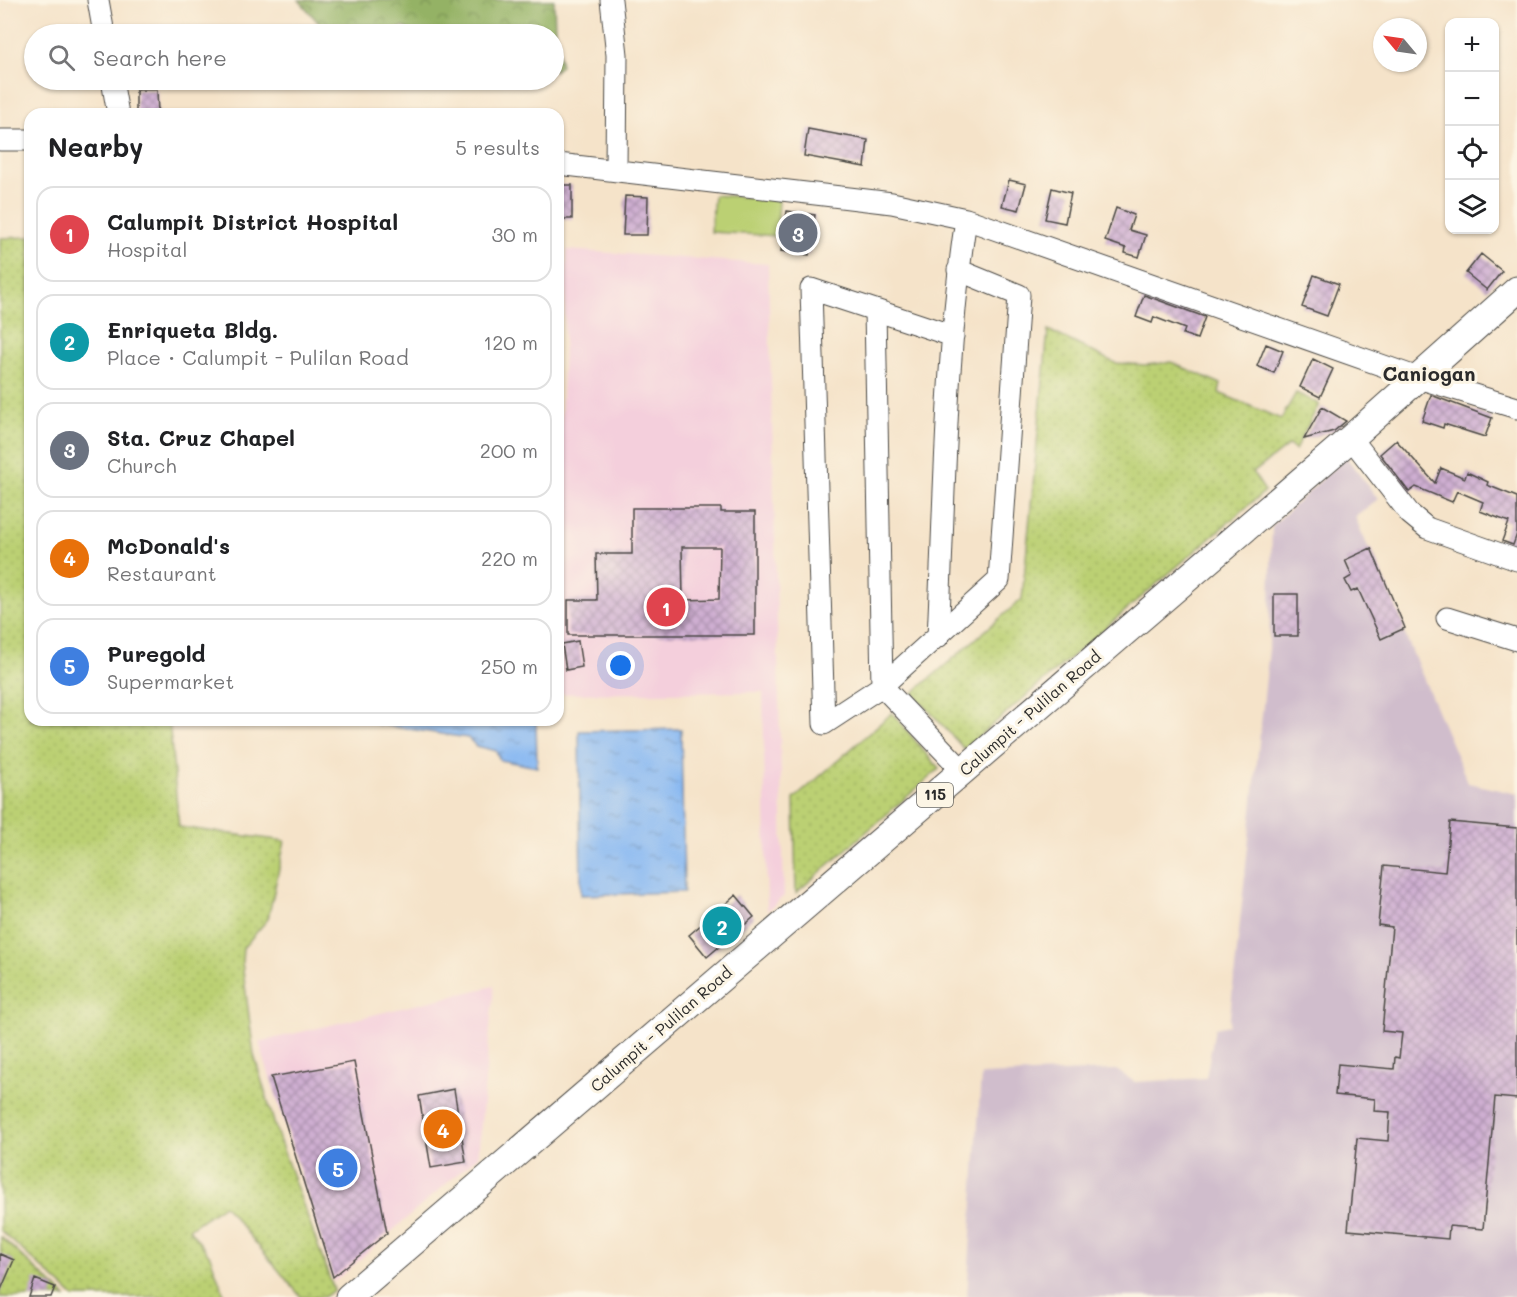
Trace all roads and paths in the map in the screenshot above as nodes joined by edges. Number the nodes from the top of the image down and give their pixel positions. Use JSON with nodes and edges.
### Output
{"nodes":[{"id":1,"x":98,"y":0,"type":"edge"},
{"id":2,"x":611,"y":0,"type":"edge"},
{"id":3,"x":102,"y":24,"type":"edge"},
{"id":4,"x":114,"y":90,"type":"edge"},
{"id":5,"x":117,"y":108,"type":"edge"},
{"id":6,"x":0,"y":140,"type":"edge"},
{"id":7,"x":24,"y":140,"type":"edge"},
{"id":8,"x":564,"y":165,"type":"edge"},
{"id":9,"x":616,"y":169,"type":"junction"},
{"id":10,"x":966,"y":219,"type":"junction"},
{"id":11,"x":958,"y":270,"type":"junction"},
{"id":12,"x":1517,"y":291,"type":"edge"},
{"id":13,"x":875,"y":310,"type":"junction"},
{"id":14,"x":953,"y":336,"type":"junction"},
{"id":15,"x":1418,"y":378,"type":"junction"},
{"id":16,"x":1517,"y":408,"type":"edge"},
{"id":17,"x":1351,"y":438,"type":"junction"},
{"id":18,"x":1517,"y":560,"type":"edge"},
{"id":19,"x":1447,"y":618,"type":"dead end"},
{"id":20,"x":938,"y":637,"type":"junction"},
{"id":21,"x":1517,"y":640,"type":"edge"},
{"id":22,"x":882,"y":686,"type":"junction"},
{"id":23,"x":963,"y":771,"type":"junction"},
{"id":24,"x":349,"y":1297,"type":"edge"}],
"edges":[{"from":1,"to":3,"type":"street"},
{"from":2,"to":9,"type":"street"},
{"from":4,"to":5,"type":"street"},
{"from":6,"to":7,"type":"street"},
{"from":8,"to":9,"type":"street"},
{"from":9,"to":10,"type":"street"},
{"from":10,"to":11,"type":"street"},
{"from":10,"to":15,"type":"street"},
{"from":11,"to":14,"type":"street"},
{"from":11,"to":20,"type":"street"},
{"from":12,"to":15,"type":"main road","name":"Calumpit - Pulilan Road","number":"115"},
{"from":13,"to":14,"type":"street"},
{"from":13,"to":22,"type":"street"},
{"from":13,"to":22,"type":"street"},
{"from":14,"to":20,"type":"street"},
{"from":15,"to":16,"type":"street"},
{"from":15,"to":17,"type":"main road","name":"Calumpit - Pulilan Road","number":"115"},
{"from":17,"to":18,"type":"street"},
{"from":17,"to":23,"type":"main road","name":"Calumpit - Pulilan Road","number":"115"},
{"from":19,"to":21,"type":"street"},
{"from":20,"to":22,"type":"street"},
{"from":22,"to":23,"type":"street"},
{"from":23,"to":24,"type":"main road","name":"Calumpit - Pulilan Road","number":"115"}]}
